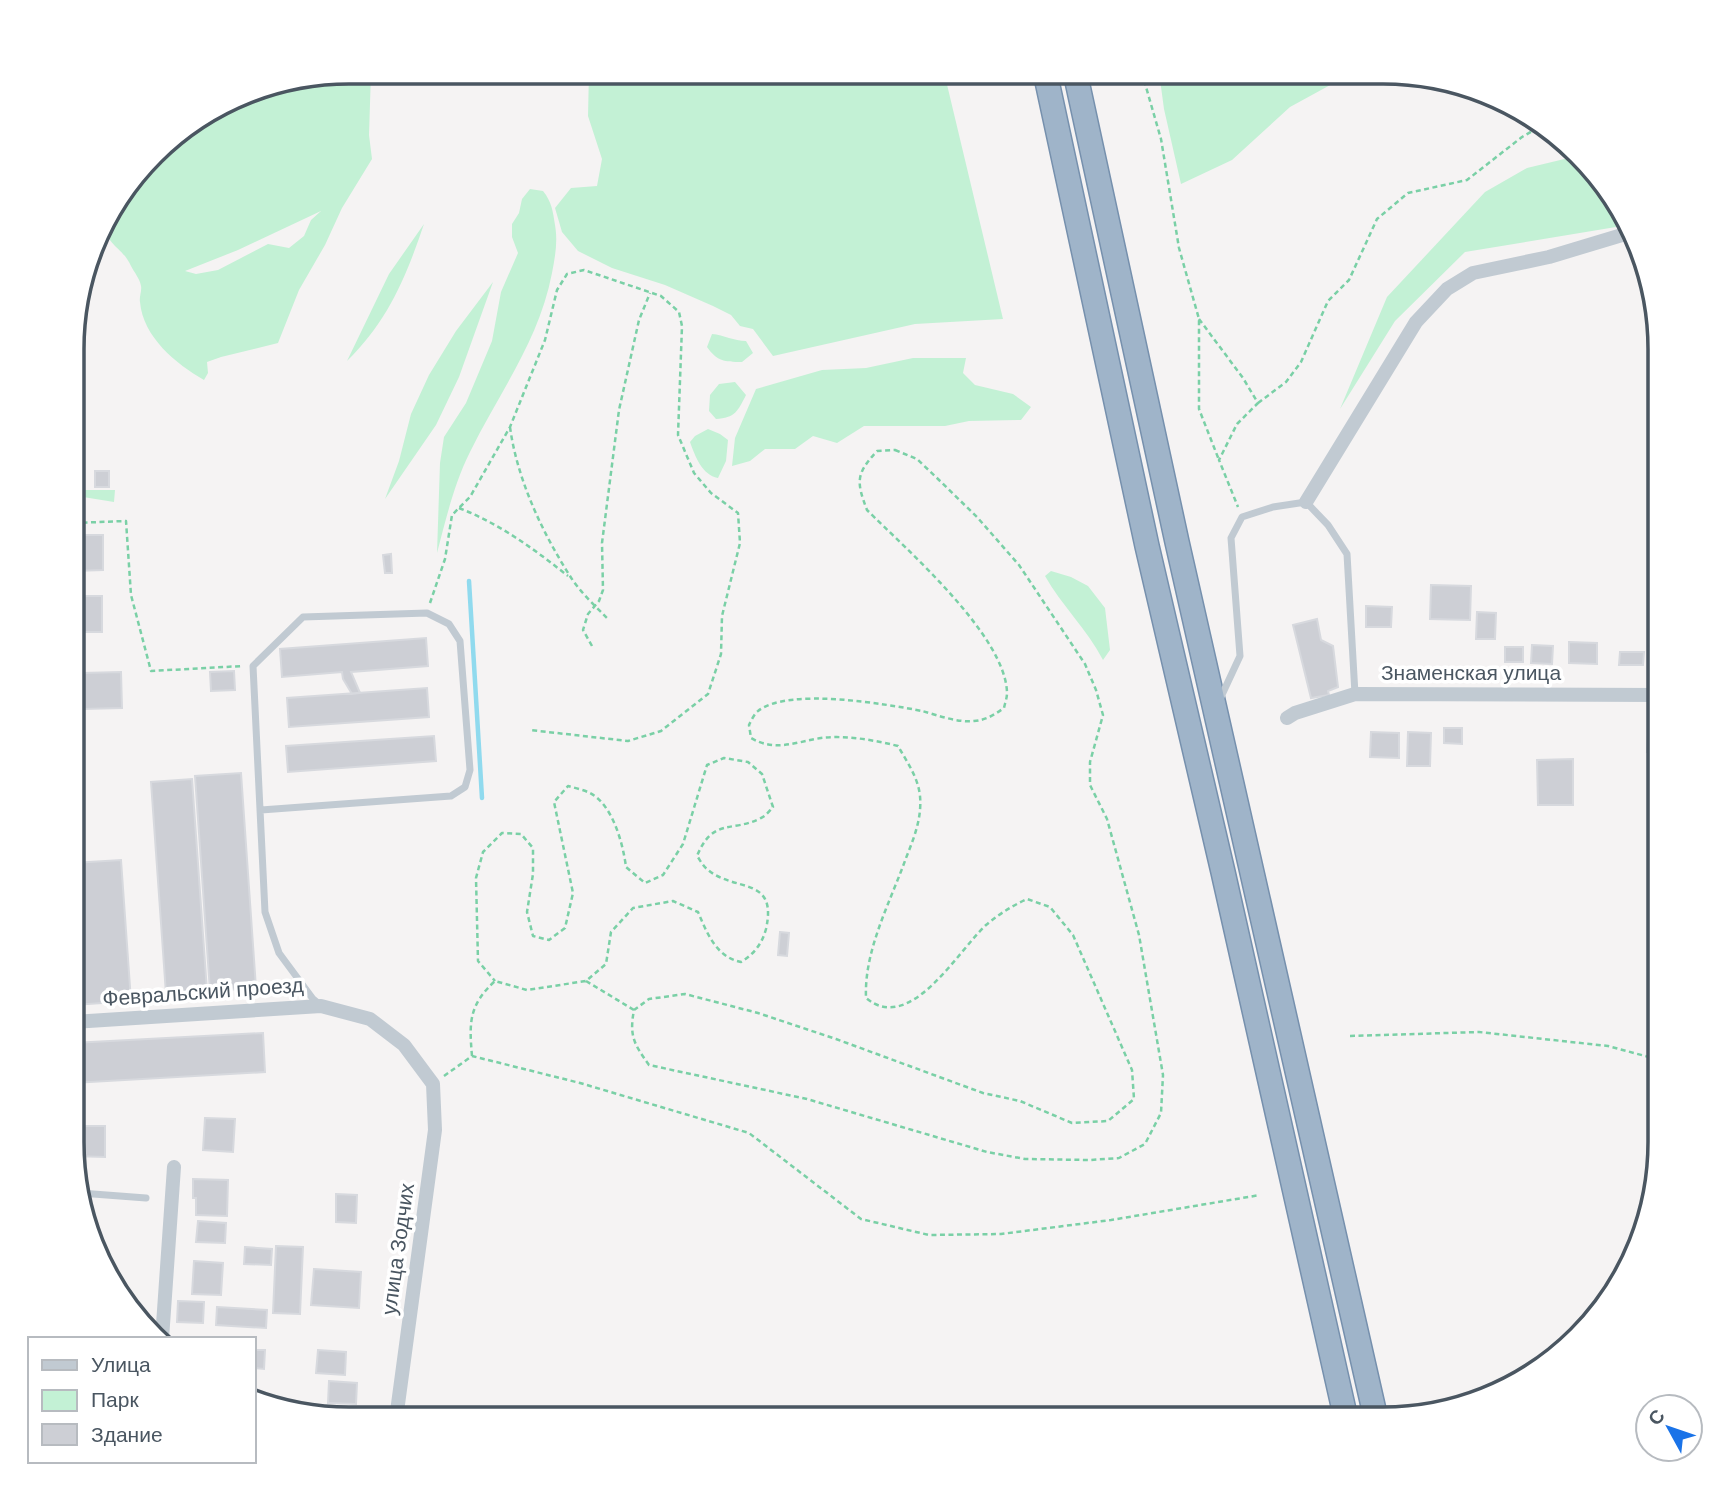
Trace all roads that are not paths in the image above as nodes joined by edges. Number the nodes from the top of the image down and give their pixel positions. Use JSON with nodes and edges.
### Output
{"nodes":[{"id":1,"x":1048,"y":84,"type":"edge"},
{"id":2,"x":1078,"y":84,"type":"edge"},
{"id":3,"x":1622,"y":235,"type":"edge"},
{"id":4,"x":1306,"y":502,"type":"junction"},
{"id":5,"x":1355,"y":694,"type":"junction"},
{"id":6,"x":1648,"y":695,"type":"edge"},
{"id":7,"x":1215,"y":709,"type":"junction"},
{"id":8,"x":1287,"y":718,"type":"dead end"},
{"id":9,"x":261,"y":810,"type":"junction"},
{"id":10,"x":321,"y":1006,"type":"junction"},
{"id":11,"x":84,"y":1021,"type":"edge"},
{"id":12,"x":433,"y":1084,"type":"joint"},
{"id":13,"x":174,"y":1167,"type":"dead end"},
{"id":14,"x":89,"y":1194,"type":"edge"},
{"id":15,"x":146,"y":1198,"type":"dead end"},
{"id":16,"x":163,"y":1331,"type":"edge"},
{"id":17,"x":398,"y":1407,"type":"edge"},
{"id":18,"x":1343,"y":1407,"type":"edge"},
{"id":19,"x":1373,"y":1407,"type":"edge"}],
"edges":[{"from":1,"to":18,"type":"highway"},
{"from":2,"to":7,"type":"highway"},
{"from":3,"to":4,"type":"street"},
{"from":4,"to":5,"type":"lane"},
{"from":4,"to":7,"type":"lane"},
{"from":5,"to":6,"type":"street","name":"Знаменская улица"},
{"from":5,"to":8,"type":"street","name":"Знаменская улица"},
{"from":7,"to":19,"type":"highway"},
{"from":9,"to":9,"type":"lane"},
{"from":9,"to":10,"type":"lane"},
{"from":10,"to":11,"type":"street","name":"Февральский проезд"},
{"from":10,"to":12,"type":"street","name":"Февральский проезд"},
{"from":12,"to":17,"type":"street","name":"улица Зодчих"},
{"from":13,"to":16,"type":"street"},
{"from":14,"to":15,"type":"lane"}]}
